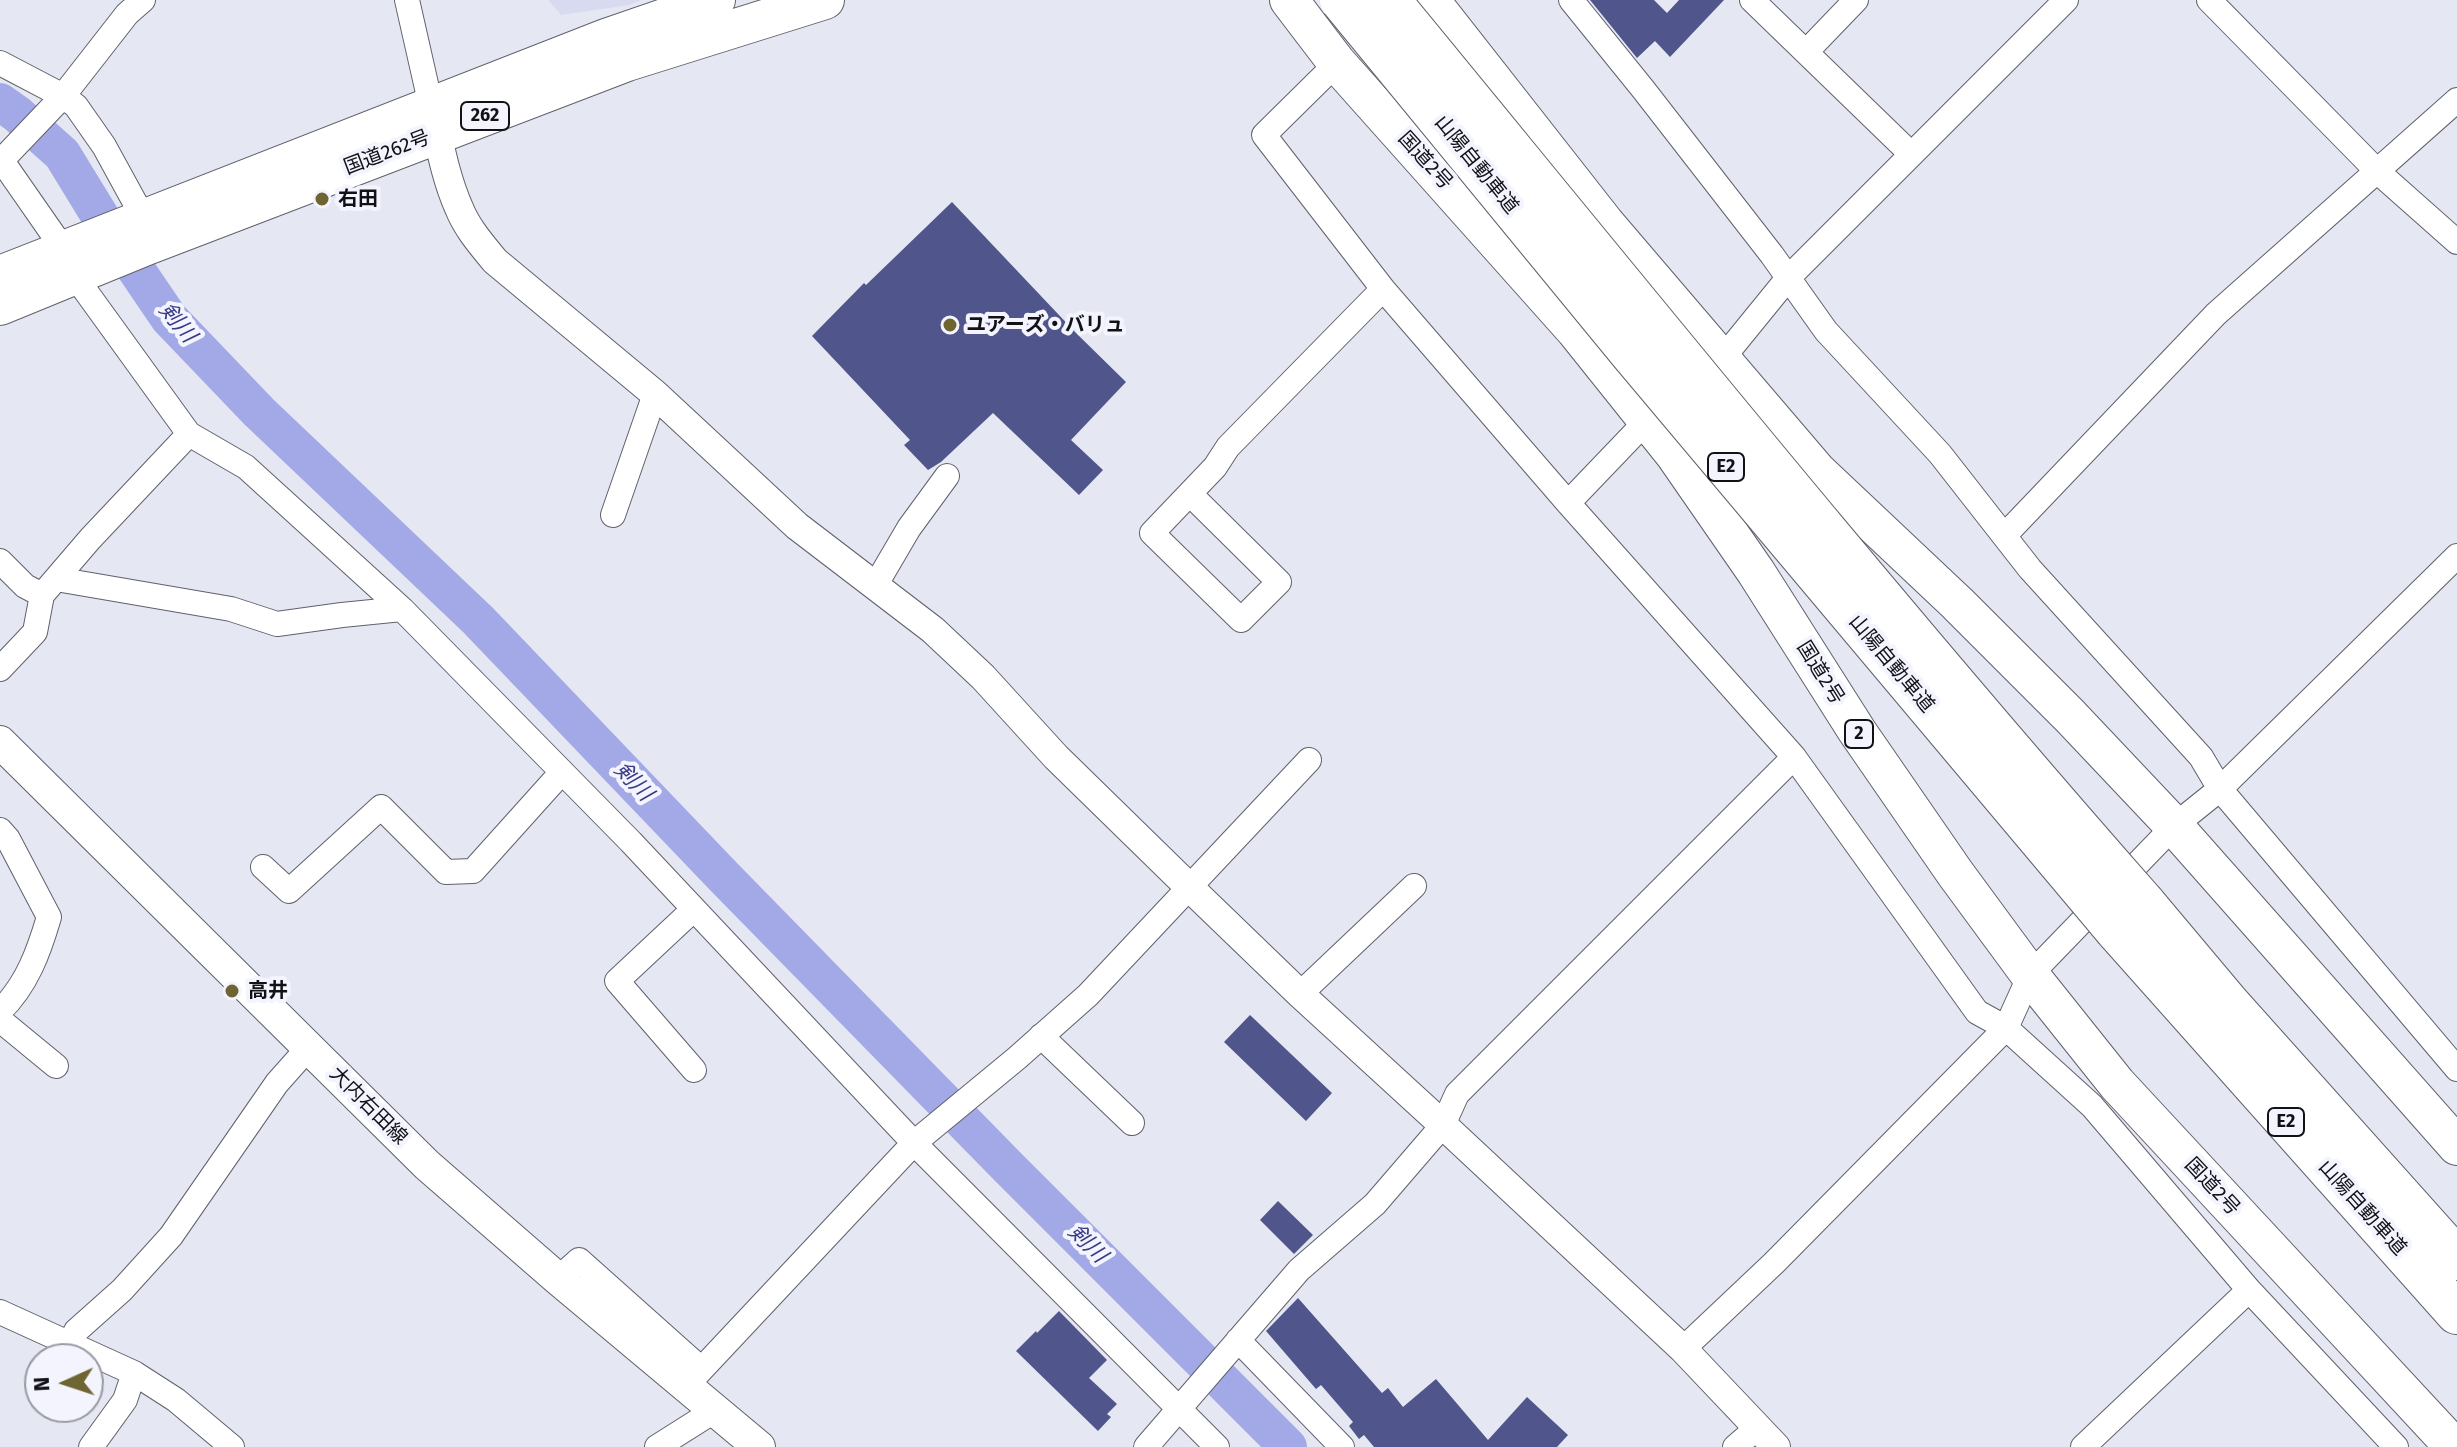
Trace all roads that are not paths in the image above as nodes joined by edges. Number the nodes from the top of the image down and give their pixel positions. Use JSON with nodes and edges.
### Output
{"nodes":[{"id":1,"x":143,"y":0,"type":"edge"},
{"id":2,"x":407,"y":0,"type":"edge"},
{"id":3,"x":716,"y":0,"type":"edge"},
{"id":4,"x":825,"y":0,"type":"edge"},
{"id":5,"x":1289,"y":0,"type":"edge"},
{"id":6,"x":1341,"y":0,"type":"edge"},
{"id":7,"x":1389,"y":0,"type":"edge"},
{"id":8,"x":1430,"y":0,"type":"edge"},
{"id":9,"x":1571,"y":0,"type":"edge"},
{"id":10,"x":1752,"y":0,"type":"edge"},
{"id":11,"x":1856,"y":0,"type":"edge"},
{"id":12,"x":2066,"y":0,"type":"edge"},
{"id":13,"x":2209,"y":0,"type":"edge"},
{"id":14,"x":1806,"y":52,"type":"junction"},
{"id":15,"x":0,"y":63,"type":"edge"},
{"id":16,"x":1337,"y":63,"type":"junction"},
{"id":17,"x":63,"y":96,"type":"junction"},
{"id":18,"x":2457,"y":100,"type":"edge"},
{"id":19,"x":434,"y":120,"type":"junction"},
{"id":20,"x":1911,"y":154,"type":"junction"},
{"id":21,"x":1,"y":159,"type":"edge"},
{"id":22,"x":2378,"y":172,"type":"junction"},
{"id":23,"x":143,"y":228,"type":"junction"},
{"id":24,"x":2457,"y":242,"type":"edge"},
{"id":25,"x":75,"y":261,"type":"junction"},
{"id":26,"x":0,"y":275,"type":"edge"},
{"id":27,"x":1788,"y":278,"type":"junction"},
{"id":28,"x":1383,"y":289,"type":"junction"},
{"id":29,"x":0,"y":306,"type":"edge"},
{"id":30,"x":1731,"y":348,"type":"dead end"},
{"id":31,"x":655,"y":394,"type":"junction"},
{"id":32,"x":1635,"y":433,"type":"dead end"},
{"id":33,"x":189,"y":434,"type":"junction"},
{"id":34,"x":947,"y":476,"type":"dead end"},
{"id":35,"x":1190,"y":494,"type":"junction"},
{"id":36,"x":1568,"y":503,"type":"junction"},
{"id":37,"x":613,"y":515,"type":"dead end"},
{"id":38,"x":2005,"y":535,"type":"junction"},
{"id":39,"x":2457,"y":556,"type":"edge"},
{"id":40,"x":0,"y":561,"type":"edge"},
{"id":41,"x":875,"y":586,"type":"junction"},
{"id":42,"x":49,"y":587,"type":"junction"},
{"id":43,"x":402,"y":609,"type":"junction"},
{"id":44,"x":5,"y":655,"type":"edge"},
{"id":45,"x":0,"y":742,"type":"edge"},
{"id":46,"x":1794,"y":757,"type":"junction"},
{"id":47,"x":1309,"y":760,"type":"dead end"},
{"id":48,"x":562,"y":772,"type":"junction"},
{"id":49,"x":2220,"y":789,"type":"junction"},
{"id":50,"x":2174,"y":826,"type":"junction"},
{"id":51,"x":0,"y":830,"type":"edge"},
{"id":52,"x":263,"y":867,"type":"dead end"},
{"id":53,"x":1188,"y":886,"type":"junction"},
{"id":54,"x":1414,"y":886,"type":"dead end"},
{"id":55,"x":694,"y":909,"type":"junction"},
{"id":56,"x":2130,"y":916,"type":"junction"},
{"id":57,"x":2030,"y":975,"type":"junction"},
{"id":58,"x":1300,"y":994,"type":"junction"},
{"id":59,"x":0,"y":1011,"type":"edge"},
{"id":60,"x":0,"y":1020,"type":"edge"},
{"id":61,"x":2006,"y":1028,"type":"junction"},
{"id":62,"x":1041,"y":1036,"type":"junction"},
{"id":63,"x":309,"y":1047,"type":"junction"},
{"id":64,"x":2452,"y":1053,"type":"edge"},
{"id":65,"x":56,"y":1066,"type":"dead end"},
{"id":66,"x":694,"y":1070,"type":"dead end"},
{"id":67,"x":1132,"y":1123,"type":"dead end"},
{"id":68,"x":1443,"y":1125,"type":"junction"},
{"id":69,"x":914,"y":1143,"type":"junction"},
{"id":70,"x":2457,"y":1146,"type":"edge"},
{"id":71,"x":2457,"y":1259,"type":"edge"},
{"id":72,"x":2249,"y":1290,"type":"junction"},
{"id":73,"x":0,"y":1312,"type":"edge"},
{"id":74,"x":2457,"y":1313,"type":"edge"},
{"id":75,"x":70,"y":1343,"type":"joint"},
{"id":76,"x":1234,"y":1346,"type":"junction"},
{"id":77,"x":1683,"y":1349,"type":"junction"},
{"id":78,"x":104,"y":1359,"type":"edge"},
{"id":79,"x":134,"y":1373,"type":"junction"},
{"id":80,"x":693,"y":1377,"type":"junction"},
{"id":81,"x":1181,"y":1405,"type":"junction"},
{"id":82,"x":714,"y":1411,"type":"junction"},
{"id":83,"x":1766,"y":1437,"type":"edge"},
{"id":84,"x":91,"y":1447,"type":"edge"},
{"id":85,"x":232,"y":1447,"type":"edge"},
{"id":86,"x":657,"y":1447,"type":"edge"},
{"id":87,"x":759,"y":1447,"type":"edge"},
{"id":88,"x":1146,"y":1447,"type":"edge"},
{"id":89,"x":1217,"y":1447,"type":"edge"},
{"id":90,"x":1342,"y":1447,"type":"edge"},
{"id":91,"x":1735,"y":1447,"type":"edge"},
{"id":92,"x":2083,"y":1447,"type":"edge"},
{"id":93,"x":2396,"y":1447,"type":"edge"},
{"id":94,"x":2454,"y":1447,"type":"edge"}],
"edges":[{"from":1,"to":17,"type":"street"},
{"from":2,"to":19,"type":"street"},
{"from":3,"to":19,"type":"highway","name":"国道262号","number":"262"},
{"from":4,"to":19,"type":"highway","name":"国道262号","number":"262"},
{"from":5,"to":16,"type":"highway","name":"国道2号","number":"2"},
{"from":6,"to":56,"type":"highway","name":"山陽自動車道","number":"E2","bridge":true},
{"from":7,"to":56,"type":"highway","name":"山陽自動車道","number":"E2","bridge":true},
{"from":8,"to":50,"type":"highway"},
{"from":9,"to":27,"type":"street"},
{"from":10,"to":14,"type":"street"},
{"from":11,"to":14,"type":"street"},
{"from":12,"to":20,"type":"street"},
{"from":13,"to":22,"type":"street"},
{"from":14,"to":20,"type":"street"},
{"from":15,"to":17,"type":"street"},
{"from":16,"to":28,"type":"street"},
{"from":16,"to":57,"type":"highway","name":"国道2号","number":"2"},
{"from":17,"to":21,"type":"street"},
{"from":17,"to":23,"type":"street"},
{"from":18,"to":22,"type":"street"},
{"from":19,"to":23,"type":"highway","name":"国道262号","number":"262"},
{"from":19,"to":31,"type":"street"},
{"from":20,"to":27,"type":"street"},
{"from":21,"to":25,"type":"street"},
{"from":22,"to":24,"type":"street"},
{"from":22,"to":38,"type":"street"},
{"from":23,"to":25,"type":"highway","name":"国道262号","number":"262"},
{"from":25,"to":26,"type":"highway","name":"国道262号","number":"262"},
{"from":25,"to":29,"type":"highway","name":"国道262号","number":"262"},
{"from":25,"to":33,"type":"street"},
{"from":27,"to":30,"type":"street"},
{"from":27,"to":38,"type":"street"},
{"from":28,"to":35,"type":"street"},
{"from":28,"to":36,"type":"street"},
{"from":31,"to":37,"type":"street"},
{"from":31,"to":41,"type":"street"},
{"from":32,"to":36,"type":"street"},
{"from":33,"to":42,"type":"street"},
{"from":33,"to":43,"type":"street"},
{"from":34,"to":41,"type":"street"},
{"from":35,"to":35,"type":"street"},
{"from":36,"to":46,"type":"street"},
{"from":38,"to":49,"type":"street"},
{"from":39,"to":49,"type":"street"},
{"from":40,"to":42,"type":"street"},
{"from":41,"to":53,"type":"street"},
{"from":42,"to":43,"type":"street"},
{"from":42,"to":44,"type":"street"},
{"from":43,"to":48,"type":"street"},
{"from":45,"to":63,"type":"main road","name":"大内右田線"},
{"from":46,"to":61,"type":"street"},
{"from":46,"to":68,"type":"street"},
{"from":47,"to":53,"type":"street"},
{"from":48,"to":52,"type":"street"},
{"from":48,"to":55,"type":"street"},
{"from":49,"to":50,"type":"street"},
{"from":49,"to":64,"type":"street"},
{"from":50,"to":57,"type":"street"},
{"from":50,"to":70,"type":"highway"},
{"from":51,"to":59,"type":"street"},
{"from":53,"to":58,"type":"street"},
{"from":53,"to":62,"type":"street"},
{"from":54,"to":58,"type":"street"},
{"from":55,"to":66,"type":"street"},
{"from":55,"to":69,"type":"street"},
{"from":56,"to":71,"type":"highway","name":"山陽自動車道","number":"E2"},
{"from":56,"to":74,"type":"highway","name":"山陽自動車道","number":"E2"},
{"from":57,"to":61,"type":"street"},
{"from":57,"to":94,"type":"highway","name":"国道2号","number":"2"},
{"from":58,"to":68,"type":"street"},
{"from":60,"to":65,"type":"street"},
{"from":61,"to":72,"type":"street"},
{"from":61,"to":77,"type":"street"},
{"from":62,"to":67,"type":"street"},
{"from":62,"to":69,"type":"street"},
{"from":63,"to":75,"type":"street"},
{"from":63,"to":80,"type":"main road","name":"大内右田線"},
{"from":68,"to":76,"type":"street"},
{"from":68,"to":77,"type":"street"},
{"from":69,"to":80,"type":"street"},
{"from":69,"to":81,"type":"street"},
{"from":72,"to":92,"type":"street"},
{"from":72,"to":93,"type":"street"},
{"from":73,"to":75,"type":"street"},
{"from":76,"to":81,"type":"street"},
{"from":76,"to":90,"type":"street"},
{"from":77,"to":83,"type":"street"},
{"from":78,"to":79,"type":"street"},
{"from":79,"to":84,"type":"street"},
{"from":79,"to":85,"type":"street"},
{"from":80,"to":82,"type":"main road","name":"大内右田線"},
{"from":81,"to":88,"type":"street"},
{"from":81,"to":89,"type":"street"},
{"from":82,"to":86,"type":"street"},
{"from":82,"to":87,"type":"main road","name":"大内右田線"},
{"from":83,"to":91,"type":"street"}]}
